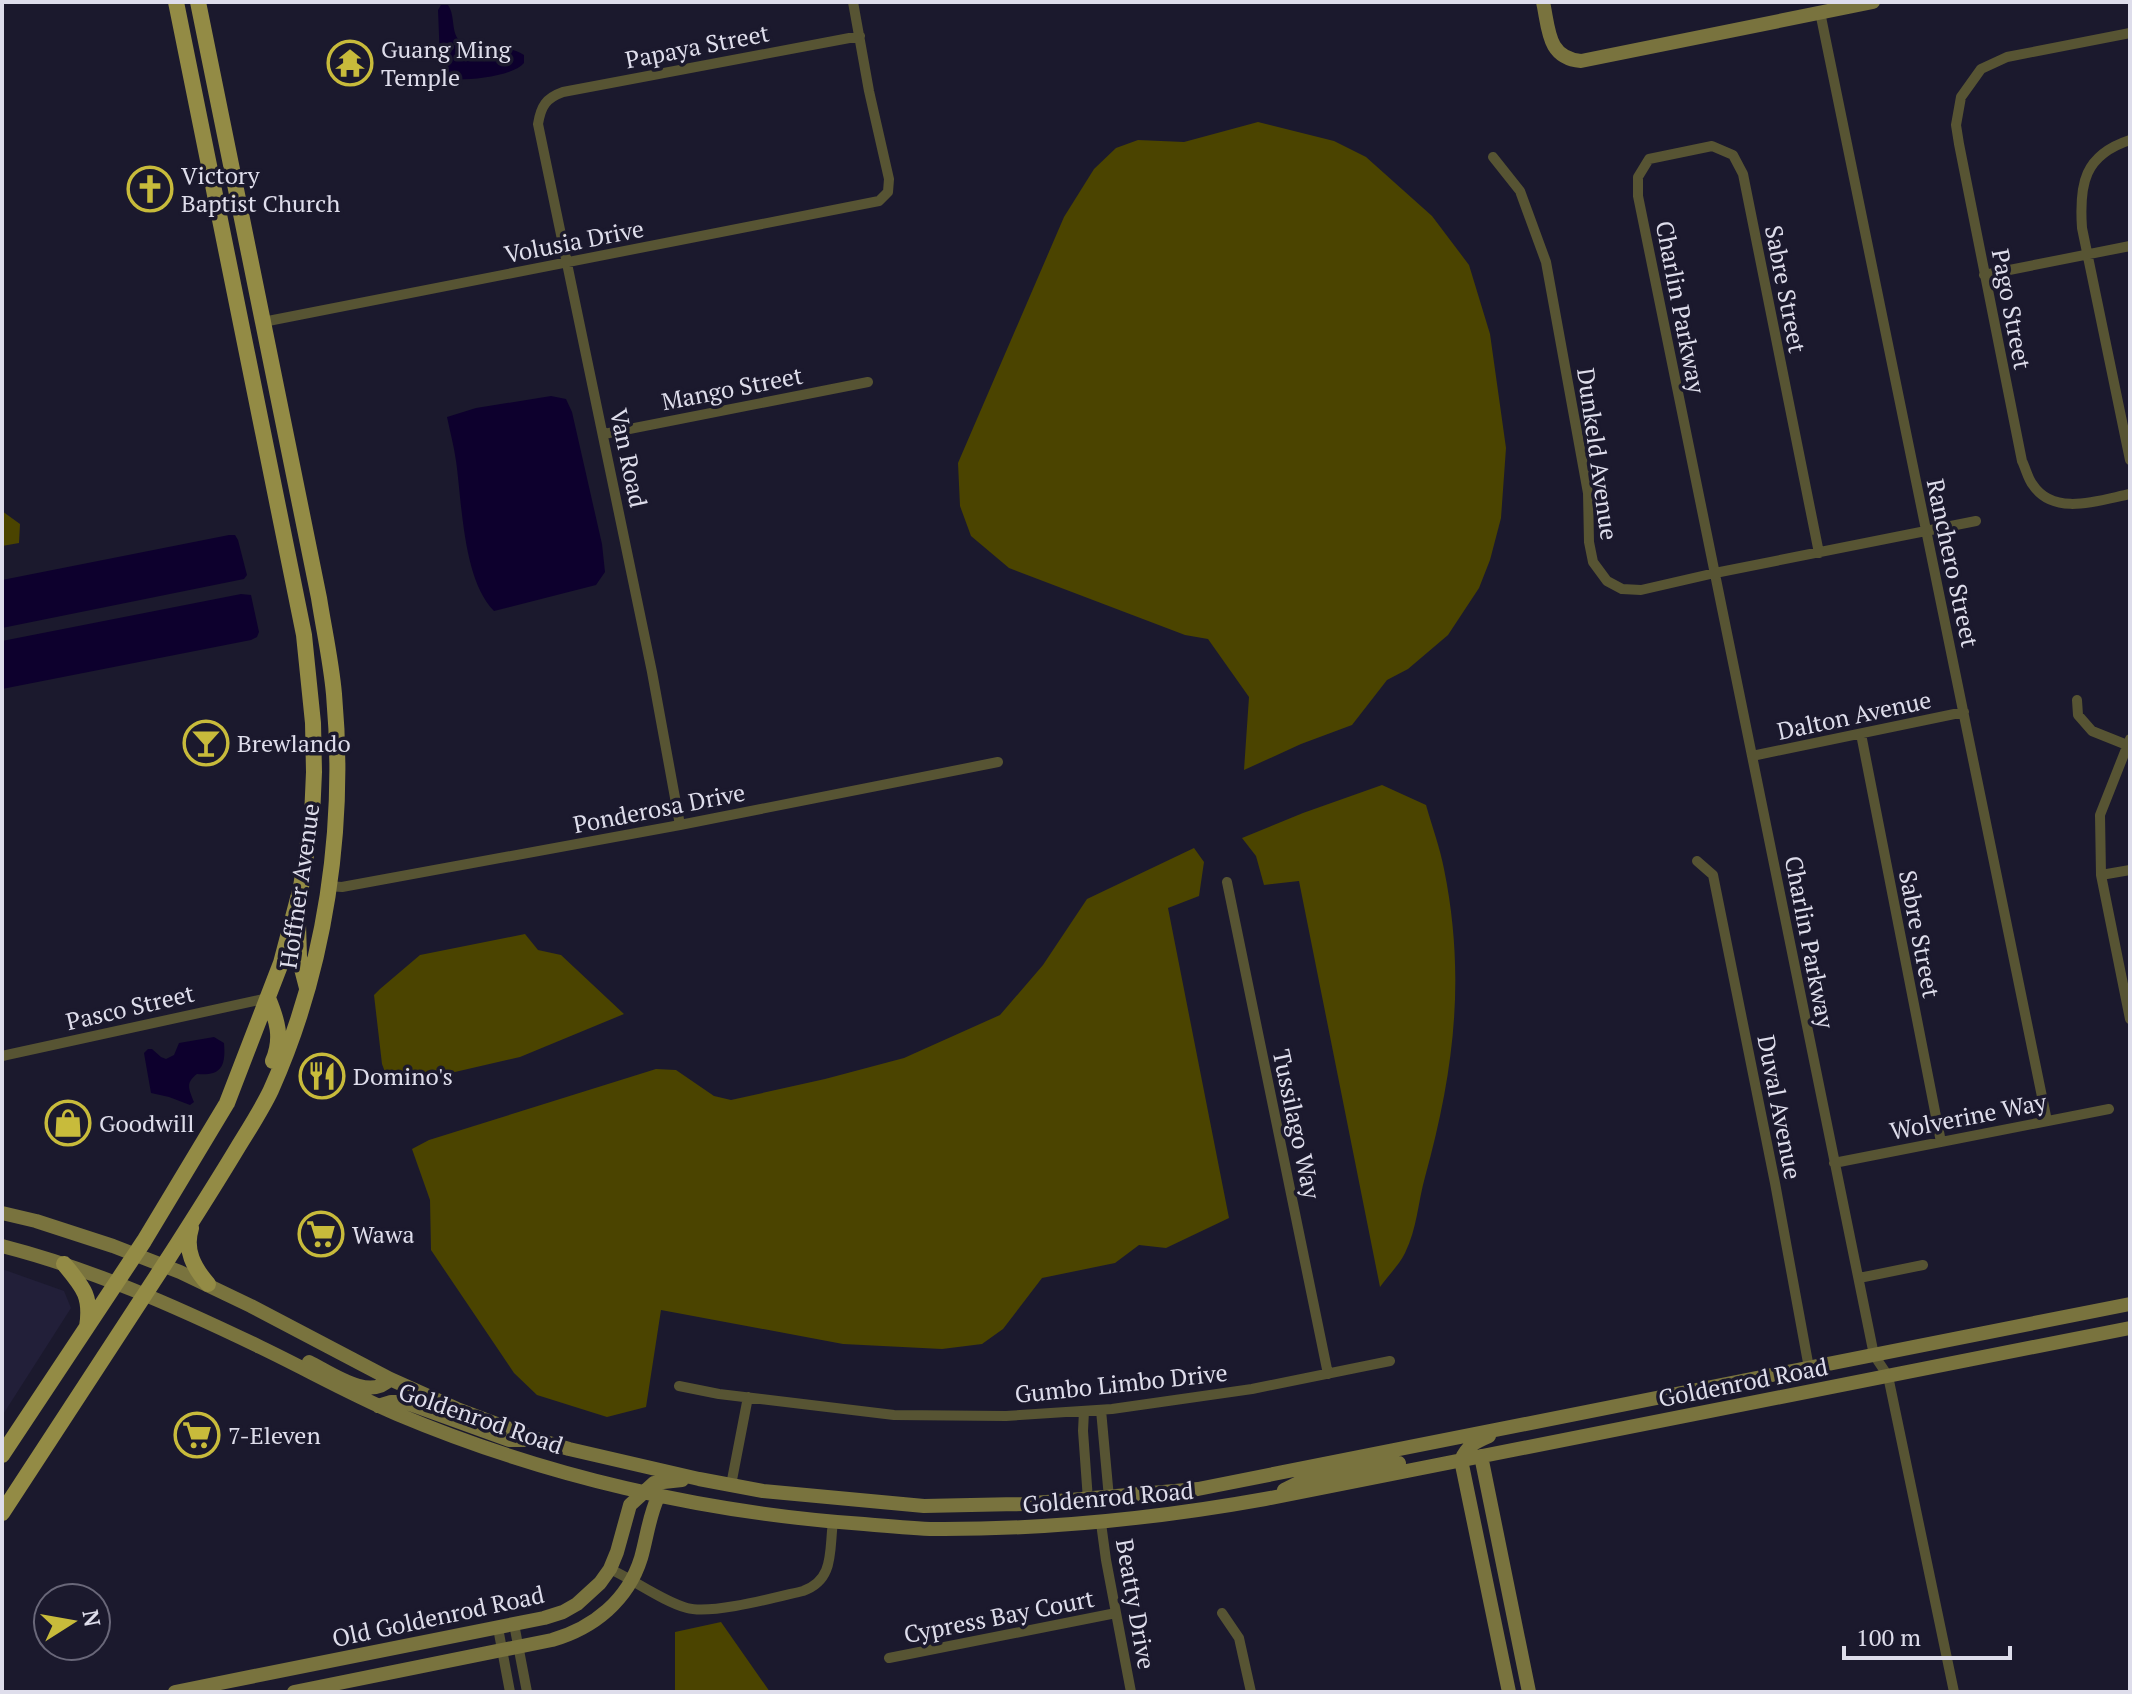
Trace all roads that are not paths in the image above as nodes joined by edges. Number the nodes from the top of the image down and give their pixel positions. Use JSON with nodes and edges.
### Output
{"nodes":[{"id":1,"x":176,"y":2,"type":"edge"},
{"id":2,"x":198,"y":2,"type":"edge"},
{"id":3,"x":853,"y":2,"type":"edge"},
{"id":4,"x":1543,"y":2,"type":"edge"},
{"id":5,"x":1873,"y":2,"type":"edge"},
{"id":6,"x":1820,"y":12,"type":"junction"},
{"id":7,"x":2130,"y":33,"type":"edge"},
{"id":8,"x":860,"y":36,"type":"junction"},
{"id":9,"x":188,"y":62,"type":"junction"},
{"id":10,"x":545,"y":102,"type":"joint"},
{"id":11,"x":224,"y":132,"type":"junction"},
{"id":12,"x":2130,"y":140,"type":"edge"},
{"id":13,"x":1493,"y":157,"type":"dead end"},
{"id":14,"x":1638,"y":196,"type":"joint"},
{"id":15,"x":219,"y":221,"type":"junction"},
{"id":16,"x":2130,"y":246,"type":"edge"},
{"id":17,"x":2089,"y":255,"type":"junction"},
{"id":18,"x":568,"y":263,"type":"junction"},
{"id":19,"x":1984,"y":275,"type":"junction"},
{"id":20,"x":263,"y":322,"type":"junction"},
{"id":21,"x":246,"y":352,"type":"junction"},
{"id":22,"x":868,"y":382,"type":"dead end"},
{"id":23,"x":604,"y":434,"type":"junction"},
{"id":24,"x":2130,"y":460,"type":"edge"},
{"id":25,"x":295,"y":478,"type":"junction"},
{"id":26,"x":2130,"y":494,"type":"edge"},
{"id":27,"x":1976,"y":521,"type":"dead end"},
{"id":28,"x":1926,"y":531,"type":"junction"},
{"id":29,"x":1819,"y":553,"type":"junction"},
{"id":30,"x":1715,"y":573,"type":"junction"},
{"id":31,"x":2077,"y":700,"type":"dead end"},
{"id":32,"x":1964,"y":712,"type":"junction"},
{"id":33,"x":1861,"y":734,"type":"junction"},
{"id":34,"x":2129,"y":742,"type":"edge"},
{"id":35,"x":1752,"y":756,"type":"junction"},
{"id":36,"x":998,"y":762,"type":"dead end"},
{"id":37,"x":680,"y":825,"type":"junction"},
{"id":38,"x":310,"y":840,"type":"junction"},
{"id":39,"x":1697,"y":861,"type":"dead end"},
{"id":40,"x":2130,"y":870,"type":"edge"},
{"id":41,"x":2101,"y":875,"type":"junction"},
{"id":42,"x":1227,"y":882,"type":"dead end"},
{"id":43,"x":328,"y":886,"type":"junction"},
{"id":44,"x":308,"y":989,"type":"junction"},
{"id":45,"x":268,"y":998,"type":"junction"},
{"id":46,"x":2130,"y":1019,"type":"edge"},
{"id":47,"x":2,"y":1056,"type":"edge"},
{"id":48,"x":2109,"y":1109,"type":"dead end"},
{"id":49,"x":2047,"y":1121,"type":"junction"},
{"id":50,"x":245,"y":1136,"type":"junction"},
{"id":51,"x":1941,"y":1142,"type":"junction"},
{"id":52,"x":1834,"y":1163,"type":"junction"},
{"id":53,"x":2,"y":1213,"type":"edge"},
{"id":54,"x":193,"y":1222,"type":"junction"},
{"id":55,"x":2,"y":1246,"type":"edge"},
{"id":56,"x":135,"y":1255,"type":"junction"},
{"id":57,"x":64,"y":1264,"type":"junction"},
{"id":58,"x":1923,"y":1265,"type":"dead end"},
{"id":59,"x":163,"y":1266,"type":"junction"},
{"id":60,"x":1859,"y":1278,"type":"junction"},
{"id":61,"x":116,"y":1283,"type":"junction"},
{"id":62,"x":208,"y":1284,"type":"junction"},
{"id":63,"x":145,"y":1294,"type":"junction"},
{"id":64,"x":2130,"y":1304,"type":"edge"},
{"id":65,"x":87,"y":1328,"type":"junction"},
{"id":66,"x":2130,"y":1328,"type":"edge"},
{"id":67,"x":262,"y":1348,"type":"junction"},
{"id":68,"x":1874,"y":1355,"type":"junction"},
{"id":69,"x":1390,"y":1361,"type":"dead end"},
{"id":70,"x":1809,"y":1368,"type":"junction"},
{"id":71,"x":1328,"y":1374,"type":"junction"},
{"id":72,"x":1888,"y":1376,"type":"junction"},
{"id":73,"x":390,"y":1379,"type":"junction"},
{"id":74,"x":679,"y":1386,"type":"dead end"},
{"id":75,"x":748,"y":1397,"type":"junction"},
{"id":76,"x":378,"y":1406,"type":"junction"},
{"id":77,"x":1101,"y":1410,"type":"junction"},
{"id":78,"x":1084,"y":1411,"type":"junction"},
{"id":79,"x":1514,"y":1426,"type":"junction"},
{"id":80,"x":1466,"y":1436,"type":"junction"},
{"id":81,"x":539,"y":1440,"type":"junction"},
{"id":82,"x":1104,"y":1446,"type":"junction"},
{"id":83,"x":1085,"y":1448,"type":"junction"},
{"id":84,"x":2,"y":1455,"type":"edge"},
{"id":85,"x":1481,"y":1456,"type":"junction"},
{"id":86,"x":1461,"y":1460,"type":"junction"},
{"id":87,"x":699,"y":1479,"type":"junction"},
{"id":88,"x":731,"y":1485,"type":"junction"},
{"id":89,"x":651,"y":1495,"type":"junction"},
{"id":90,"x":1109,"y":1498,"type":"junction"},
{"id":91,"x":1265,"y":1499,"type":"junction"},
{"id":92,"x":1088,"y":1500,"type":"junction"},
{"id":93,"x":2,"y":1513,"type":"edge"},
{"id":94,"x":833,"y":1522,"type":"junction"},
{"id":95,"x":1101,"y":1523,"type":"junction"},
{"id":96,"x":610,"y":1569,"type":"junction"},
{"id":97,"x":633,"y":1579,"type":"junction"},
{"id":98,"x":1116,"y":1613,"type":"junction"},
{"id":99,"x":1222,"y":1613,"type":"dead end"},
{"id":100,"x":514,"y":1624,"type":"junction"},
{"id":101,"x":498,"y":1628,"type":"junction"},
{"id":102,"x":518,"y":1647,"type":"junction"},
{"id":103,"x":502,"y":1650,"type":"junction"},
{"id":104,"x":889,"y":1658,"type":"dead end"},
{"id":105,"x":175,"y":1692,"type":"edge"},
{"id":106,"x":294,"y":1692,"type":"edge"},
{"id":107,"x":510,"y":1692,"type":"edge"},
{"id":108,"x":527,"y":1692,"type":"edge"},
{"id":109,"x":1131,"y":1692,"type":"edge"},
{"id":110,"x":1251,"y":1692,"type":"edge"},
{"id":111,"x":1509,"y":1692,"type":"edge"},
{"id":112,"x":1529,"y":1692,"type":"edge"},
{"id":113,"x":1954,"y":1692,"type":"edge"}],
"edges":[{"from":1,"to":9,"type":"main road","name":"Hoffner Avenue"},
{"from":2,"to":11,"type":"main road","name":"Hoffner Avenue"},
{"from":3,"to":8,"type":"street"},
{"from":4,"to":6,"type":"main road"},
{"from":5,"to":6,"type":"main road"},
{"from":6,"to":28,"type":"street","name":"Ranchero Street"},
{"from":7,"to":19,"type":"street","name":"Pago Street"},
{"from":8,"to":10,"type":"street","name":"Papaya Street"},
{"from":8,"to":18,"type":"street","name":"Volusia Drive"},
{"from":9,"to":11,"type":"main road"},
{"from":9,"to":15,"type":"main road","name":"Hoffner Avenue"},
{"from":10,"to":18,"type":"street","name":"Van Road"},
{"from":11,"to":20,"type":"main road","name":"Hoffner Avenue"},
{"from":12,"to":17,"type":"street"},
{"from":13,"to":30,"type":"street","name":"Dunkeld Avenue"},
{"from":14,"to":29,"type":"street","name":"Sabre Street"},
{"from":14,"to":30,"type":"street","name":"Charlin Parkway"},
{"from":15,"to":20,"type":"main road"},
{"from":15,"to":21,"type":"main road","name":"Hoffner Avenue"},
{"from":16,"to":17,"type":"street"},
{"from":17,"to":19,"type":"street"},
{"from":17,"to":24,"type":"street"},
{"from":18,"to":20,"type":"street","name":"Volusia Drive"},
{"from":18,"to":23,"type":"street","name":"Van Road"},
{"from":19,"to":26,"type":"street","name":"Pago Street"},
{"from":20,"to":25,"type":"main road","name":"Hoffner Avenue"},
{"from":21,"to":25,"type":"main road"},
{"from":21,"to":38,"type":"main road","name":"Hoffner Avenue"},
{"from":22,"to":23,"type":"street","name":"Mango Street"},
{"from":23,"to":37,"type":"street","name":"Van Road"},
{"from":25,"to":43,"type":"main road","name":"Hoffner Avenue"},
{"from":27,"to":28,"type":"street","name":"Dunkeld Avenue"},
{"from":28,"to":29,"type":"street","name":"Dunkeld Avenue"},
{"from":28,"to":32,"type":"street","name":"Ranchero Street"},
{"from":29,"to":30,"type":"street","name":"Dunkeld Avenue"},
{"from":30,"to":35,"type":"street","name":"Charlin Parkway"},
{"from":31,"to":34,"type":"street"},
{"from":32,"to":33,"type":"street","name":"Dalton Avenue"},
{"from":32,"to":49,"type":"street","name":"Ranchero Street"},
{"from":33,"to":35,"type":"street","name":"Dalton Avenue"},
{"from":33,"to":51,"type":"street","name":"Sabre Street"},
{"from":34,"to":41,"type":"street"},
{"from":35,"to":52,"type":"street","name":"Charlin Parkway"},
{"from":36,"to":37,"type":"street","name":"Ponderosa Drive"},
{"from":37,"to":43,"type":"street","name":"Ponderosa Drive"},
{"from":38,"to":44,"type":"main road"},
{"from":38,"to":45,"type":"main road","name":"Hoffner Avenue"},
{"from":39,"to":70,"type":"street","name":"Duval Avenue"},
{"from":40,"to":41,"type":"street"},
{"from":41,"to":46,"type":"street"},
{"from":42,"to":71,"type":"street","name":"Tussilago Way"},
{"from":43,"to":44,"type":"main road","name":"Hoffner Avenue"},
{"from":44,"to":50,"type":"main road","name":"Hoffner Avenue"},
{"from":45,"to":47,"type":"street","name":"Pasco Street"},
{"from":45,"to":50,"type":"main road"},
{"from":45,"to":56,"type":"main road","name":"Hoffner Avenue"},
{"from":48,"to":49,"type":"street","name":"Wolverine Way"},
{"from":49,"to":51,"type":"street","name":"Wolverine Way"},
{"from":50,"to":54,"type":"main road","name":"Hoffner Avenue"},
{"from":51,"to":52,"type":"street","name":"Wolverine Way"},
{"from":52,"to":60,"type":"street","name":"Charlin Parkway"},
{"from":53,"to":56,"type":"main road","name":"Goldenrod Road"},
{"from":54,"to":59,"type":"main road","name":"Hoffner Avenue"},
{"from":54,"to":62,"type":"main road"},
{"from":55,"to":57,"type":"main road","name":"Goldenrod Road"},
{"from":56,"to":59,"type":"main road","name":"Goldenrod Road"},
{"from":56,"to":61,"type":"main road","name":"Hoffner Avenue"},
{"from":57,"to":61,"type":"main road","name":"Goldenrod Road"},
{"from":57,"to":65,"type":"main road"},
{"from":58,"to":60,"type":"street"},
{"from":59,"to":62,"type":"main road","name":"Goldenrod Road"},
{"from":59,"to":63,"type":"main road","name":"Hoffner Avenue"},
{"from":60,"to":68,"type":"street","name":"Charlin Parkway"},
{"from":61,"to":63,"type":"main road","name":"Goldenrod Road"},
{"from":61,"to":65,"type":"main road","name":"Hoffner Avenue"},
{"from":62,"to":73,"type":"main road","name":"Goldenrod Road"},
{"from":63,"to":67,"type":"main road","name":"Goldenrod Road"},
{"from":63,"to":93,"type":"main road","name":"Hoffner Avenue"},
{"from":64,"to":68,"type":"main road","name":"Goldenrod Road"},
{"from":65,"to":84,"type":"main road","name":"Hoffner Avenue"},
{"from":66,"to":72,"type":"main road","name":"Goldenrod Road"},
{"from":67,"to":73,"type":"main road"},
{"from":67,"to":76,"type":"main road","name":"Goldenrod Road"},
{"from":68,"to":70,"type":"main road","name":"Goldenrod Road"},
{"from":68,"to":72,"type":"street","name":"Charlin Parkway"},
{"from":69,"to":71,"type":"street","name":"Gumbo Limbo Drive"},
{"from":70,"to":79,"type":"main road","name":"Goldenrod Road"},
{"from":71,"to":77,"type":"street","name":"Gumbo Limbo Drive"},
{"from":72,"to":85,"type":"main road","name":"Goldenrod Road"},
{"from":72,"to":113,"type":"street","name":"Charlin Parkway"},
{"from":73,"to":81,"type":"main road","name":"Goldenrod Road"},
{"from":74,"to":75,"type":"street","name":"Gumbo Limbo Drive"},
{"from":75,"to":78,"type":"street","name":"Gumbo Limbo Drive"},
{"from":75,"to":88,"type":"street"},
{"from":76,"to":81,"type":"main road"},
{"from":76,"to":89,"type":"main road","name":"Goldenrod Road"},
{"from":77,"to":78,"type":"street","name":"Gumbo Limbo Drive"},
{"from":77,"to":82,"type":"street"},
{"from":78,"to":83,"type":"street"},
{"from":79,"to":80,"type":"main road","name":"Goldenrod Road"},
{"from":79,"to":86,"type":"main road"},
{"from":80,"to":90,"type":"main road","name":"Goldenrod Road"},
{"from":80,"to":91,"type":"main road"},
{"from":81,"to":87,"type":"main road","name":"Goldenrod Road"},
{"from":82,"to":83,"type":"street"},
{"from":82,"to":90,"type":"street"},
{"from":83,"to":92,"type":"street"},
{"from":85,"to":86,"type":"main road","name":"Goldenrod Road"},
{"from":85,"to":112,"type":"main road"},
{"from":86,"to":91,"type":"main road","name":"Goldenrod Road"},
{"from":86,"to":111,"type":"main road"},
{"from":87,"to":88,"type":"main road","name":"Goldenrod Road"},
{"from":87,"to":89,"type":"main road"},
{"from":88,"to":92,"type":"main road","name":"Goldenrod Road"},
{"from":89,"to":94,"type":"main road","name":"Goldenrod Road"},
{"from":89,"to":96,"type":"main road","name":"Old Goldenrod Road"},
{"from":89,"to":97,"type":"main road","name":"Old Goldenrod Road"},
{"from":90,"to":92,"type":"main road","name":"Goldenrod Road"},
{"from":91,"to":95,"type":"main road","name":"Goldenrod Road"},
{"from":94,"to":95,"type":"main road","name":"Goldenrod Road"},
{"from":94,"to":97,"type":"street"},
{"from":95,"to":98,"type":"street","name":"Beatty Drive"},
{"from":96,"to":97,"type":"street"},
{"from":96,"to":100,"type":"main road","name":"Old Goldenrod Road"},
{"from":97,"to":102,"type":"main road","name":"Old Goldenrod Road"},
{"from":98,"to":104,"type":"street","name":"Cypress Bay Court"},
{"from":98,"to":109,"type":"street","name":"Beatty Drive"},
{"from":99,"to":110,"type":"street"},
{"from":100,"to":101,"type":"main road","name":"Old Goldenrod Road"},
{"from":100,"to":102,"type":"street"},
{"from":101,"to":103,"type":"street"},
{"from":101,"to":105,"type":"main road","name":"Old Goldenrod Road"},
{"from":102,"to":103,"type":"main road","name":"Old Goldenrod Road"},
{"from":102,"to":108,"type":"street"},
{"from":103,"to":106,"type":"main road","name":"Old Goldenrod Road"},
{"from":103,"to":107,"type":"street"}]}
